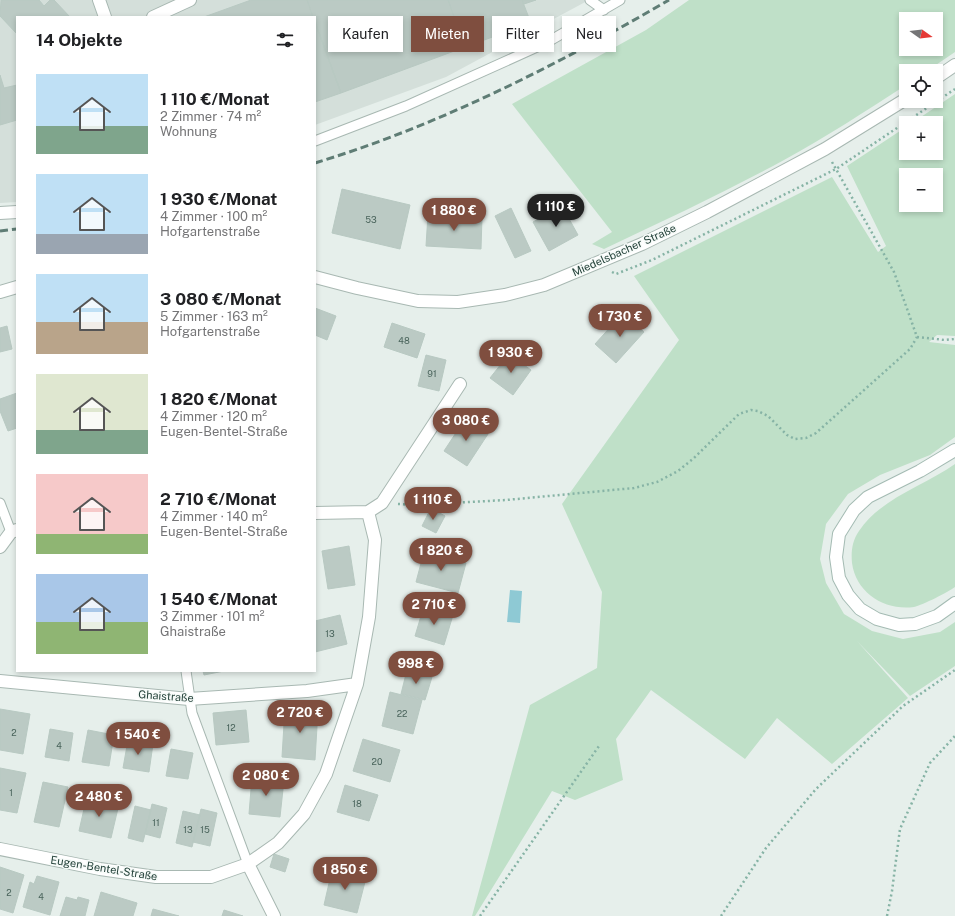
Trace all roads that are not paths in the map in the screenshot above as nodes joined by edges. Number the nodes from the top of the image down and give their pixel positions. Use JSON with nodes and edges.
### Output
{"nodes":[{"id":1,"x":99,"y":0,"type":"edge"},
{"id":2,"x":190,"y":0,"type":"edge"},
{"id":3,"x":590,"y":0,"type":"edge"},
{"id":4,"x":620,"y":0,"type":"edge"},
{"id":5,"x":604,"y":10,"type":"junction"},
{"id":6,"x":105,"y":16,"type":"edge"},
{"id":7,"x":155,"y":16,"type":"edge"},
{"id":8,"x":955,"y":65,"type":"edge"},
{"id":9,"x":943,"y":73,"type":"edge"},
{"id":10,"x":899,"y":103,"type":"edge"},
{"id":11,"x":316,"y":141,"type":"edge"},
{"id":12,"x":16,"y":212,"type":"edge"},
{"id":13,"x":0,"y":213,"type":"edge"},
{"id":14,"x":316,"y":277,"type":"edge"},
{"id":15,"x":16,"y":287,"type":"edge"},
{"id":16,"x":0,"y":292,"type":"edge"},
{"id":17,"x":460,"y":384,"type":"dead end"},
{"id":18,"x":955,"y":450,"type":"edge"},
{"id":19,"x":0,"y":503,"type":"edge"},
{"id":20,"x":368,"y":512,"type":"junction"},
{"id":21,"x":316,"y":513,"type":"edge"},
{"id":22,"x":14,"y":531,"type":"edge"},
{"id":23,"x":0,"y":547,"type":"edge"},
{"id":24,"x":955,"y":603,"type":"edge"},
{"id":25,"x":186,"y":672,"type":"edge"},
{"id":26,"x":0,"y":680,"type":"edge"},
{"id":27,"x":357,"y":684,"type":"junction"},
{"id":28,"x":189,"y":700,"type":"junction"},
{"id":29,"x":0,"y":849,"type":"edge"},
{"id":30,"x":248,"y":864,"type":"junction"},
{"id":31,"x":274,"y":916,"type":"edge"}],
"edges":[{"from":1,"to":6,"type":"street"},
{"from":2,"to":7,"type":"street"},
{"from":3,"to":5,"type":"lane"},
{"from":4,"to":5,"type":"lane"},
{"from":5,"to":11,"type":"lane"},
{"from":8,"to":9,"type":"street"},
{"from":10,"to":14,"type":"street","name":"Miedelsbacher Straße"},
{"from":12,"to":13,"type":"street"},
{"from":15,"to":16,"type":"street"},
{"from":17,"to":20,"type":"street"},
{"from":18,"to":24,"type":"street"},
{"from":19,"to":22,"type":"lane"},
{"from":20,"to":21,"type":"street"},
{"from":20,"to":27,"type":"street","name":"Eugen-Bentel-Straße"},
{"from":22,"to":23,"type":"street"},
{"from":25,"to":28,"type":"lane"},
{"from":26,"to":28,"type":"street","name":"Ghaistraße"},
{"from":27,"to":28,"type":"street","name":"Ghaistraße"},
{"from":27,"to":30,"type":"street","name":"Eugen-Bentel-Straße"},
{"from":28,"to":30,"type":"lane"},
{"from":29,"to":30,"type":"street","name":"Eugen-Bentel-Straße"},
{"from":30,"to":31,"type":"street"}]}
